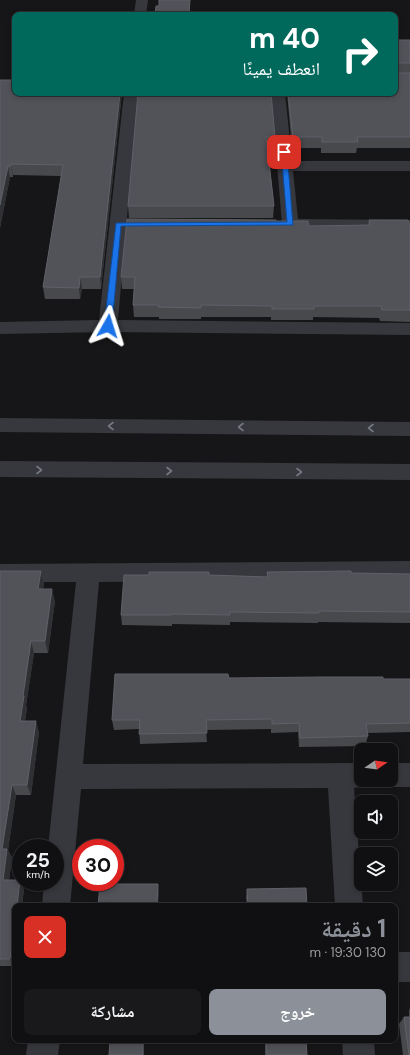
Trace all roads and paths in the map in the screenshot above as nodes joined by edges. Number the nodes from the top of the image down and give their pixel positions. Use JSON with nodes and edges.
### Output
{"nodes":[{"id":1,"x":142,"y":0,"type":"edge"},
{"id":2,"x":140,"y":12,"type":"edge"},
{"id":3,"x":131,"y":96,"type":"edge"},
{"id":4,"x":278,"y":96,"type":"edge"},
{"id":5,"x":285,"y":166,"type":"junction"},
{"id":6,"x":410,"y":166,"type":"edge"},
{"id":7,"x":410,"y":225,"type":"edge"},
{"id":8,"x":108,"y":326,"type":"junction"},
{"id":9,"x":0,"y":328,"type":"edge"},
{"id":10,"x":410,"y":329,"type":"edge"},
{"id":11,"x":0,"y":425,"type":"edge"},
{"id":12,"x":410,"y":429,"type":"edge"},
{"id":13,"x":0,"y":469,"type":"edge"},
{"id":14,"x":410,"y":472,"type":"edge"},
{"id":15,"x":410,"y":570,"type":"edge"},
{"id":16,"x":0,"y":573,"type":"edge"},
{"id":17,"x":88,"y":573,"type":"junction"},
{"id":18,"x":410,"y":774,"type":"edge"},
{"id":19,"x":351,"y":775,"type":"edge"},
{"id":20,"x":398,"y":775,"type":"edge"},
{"id":21,"x":69,"y":777,"type":"junction"},
{"id":22,"x":56,"y":903,"type":"edge"},
{"id":23,"x":349,"y":903,"type":"edge"},
{"id":24,"x":398,"y":967,"type":"edge"},
{"id":25,"x":410,"y":967,"type":"edge"},
{"id":26,"x":44,"y":1043,"type":"edge"},
{"id":27,"x":358,"y":1043,"type":"edge"},
{"id":28,"x":42,"y":1055,"type":"edge"},
{"id":29,"x":359,"y":1055,"type":"edge"}],
"edges":[{"from":1,"to":2,"type":"street"},
{"from":3,"to":8,"type":"street"},
{"from":4,"to":5,"type":"street"},
{"from":5,"to":6,"type":"street"},
{"from":5,"to":7,"type":"street"},
{"from":8,"to":9,"type":"street"},
{"from":8,"to":10,"type":"street"},
{"from":12,"to":11,"type":"street","one_way":true},
{"from":13,"to":14,"type":"street","one_way":true},
{"from":15,"to":17,"type":"street"},
{"from":16,"to":17,"type":"street"},
{"from":17,"to":21,"type":"street"},
{"from":18,"to":20,"type":"street"},
{"from":19,"to":21,"type":"street"},
{"from":19,"to":23,"type":"street"},
{"from":21,"to":22,"type":"street"},
{"from":24,"to":25,"type":"street"},
{"from":26,"to":28,"type":"street"},
{"from":27,"to":29,"type":"street"}]}
